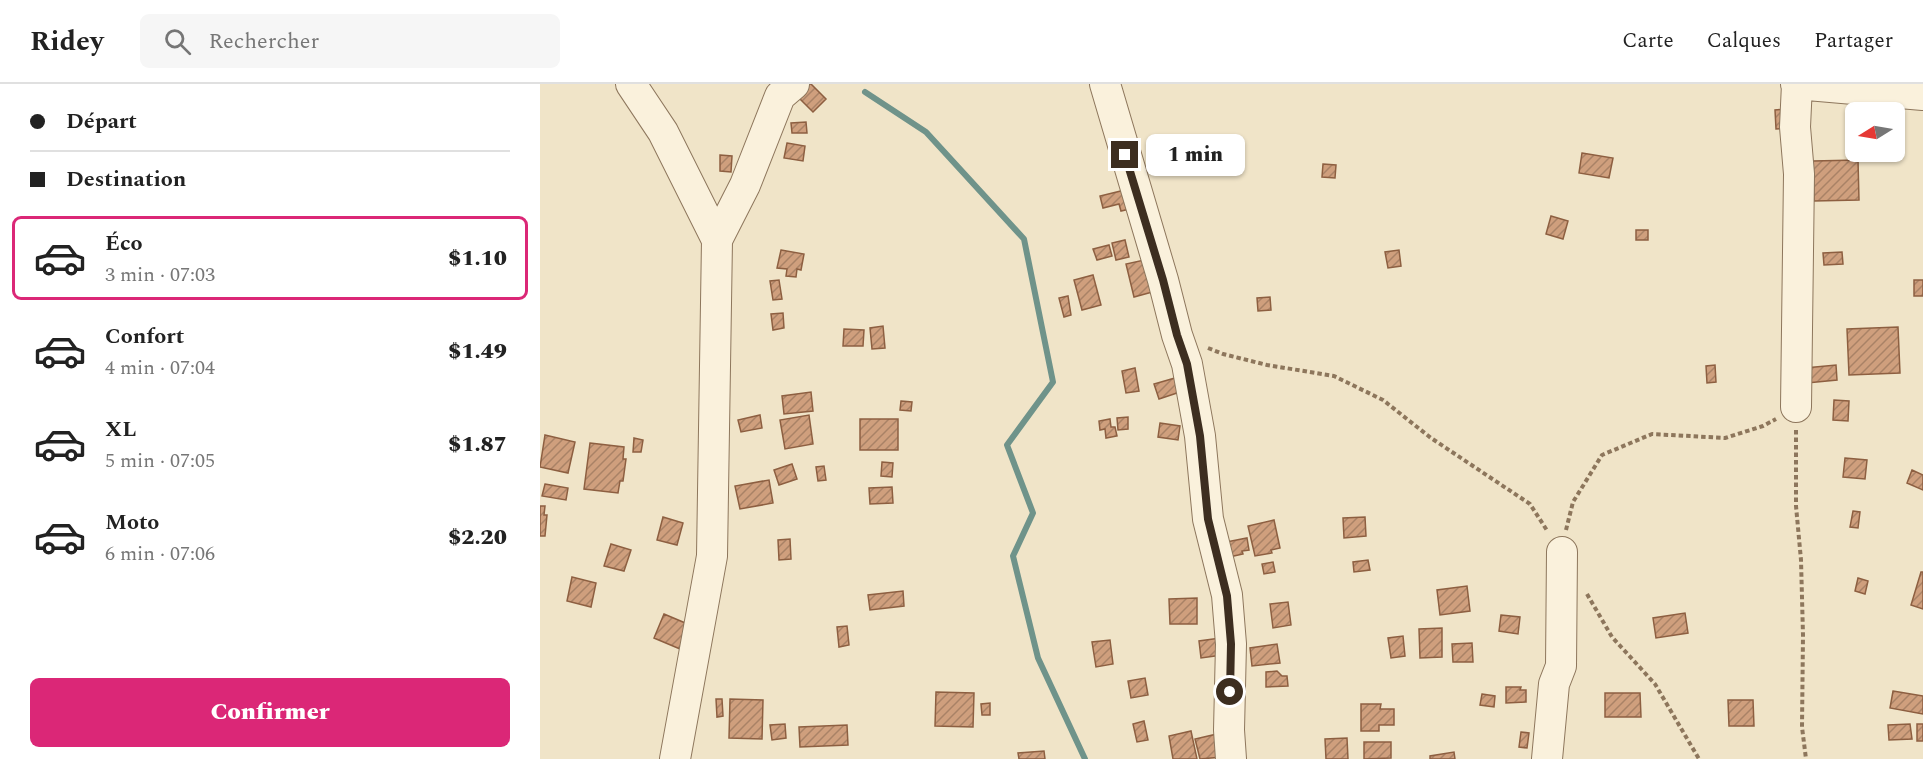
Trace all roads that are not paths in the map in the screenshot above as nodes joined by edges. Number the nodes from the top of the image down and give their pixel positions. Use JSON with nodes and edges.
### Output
{"nodes":[{"id":1,"x":631,"y":84,"type":"edge"},
{"id":2,"x":794,"y":84,"type":"edge"},
{"id":3,"x":1105,"y":84,"type":"edge"},
{"id":4,"x":1796,"y":84,"type":"edge"},
{"id":5,"x":1923,"y":95,"type":"edge"},
{"id":6,"x":717,"y":240,"type":"junction"},
{"id":7,"x":1796,"y":407,"type":"road end"},
{"id":8,"x":1562,"y":552,"type":"road end"},
{"id":9,"x":675,"y":759,"type":"edge"},
{"id":10,"x":1231,"y":759,"type":"edge"},
{"id":11,"x":1547,"y":759,"type":"edge"}],
"edges":[{"from":1,"to":6,"type":"street"},
{"from":2,"to":6,"type":"street"},
{"from":3,"to":10,"type":"street"},
{"from":4,"to":5,"type":"street"},
{"from":4,"to":7,"type":"street"},
{"from":6,"to":9,"type":"street"},
{"from":8,"to":11,"type":"street"}]}
